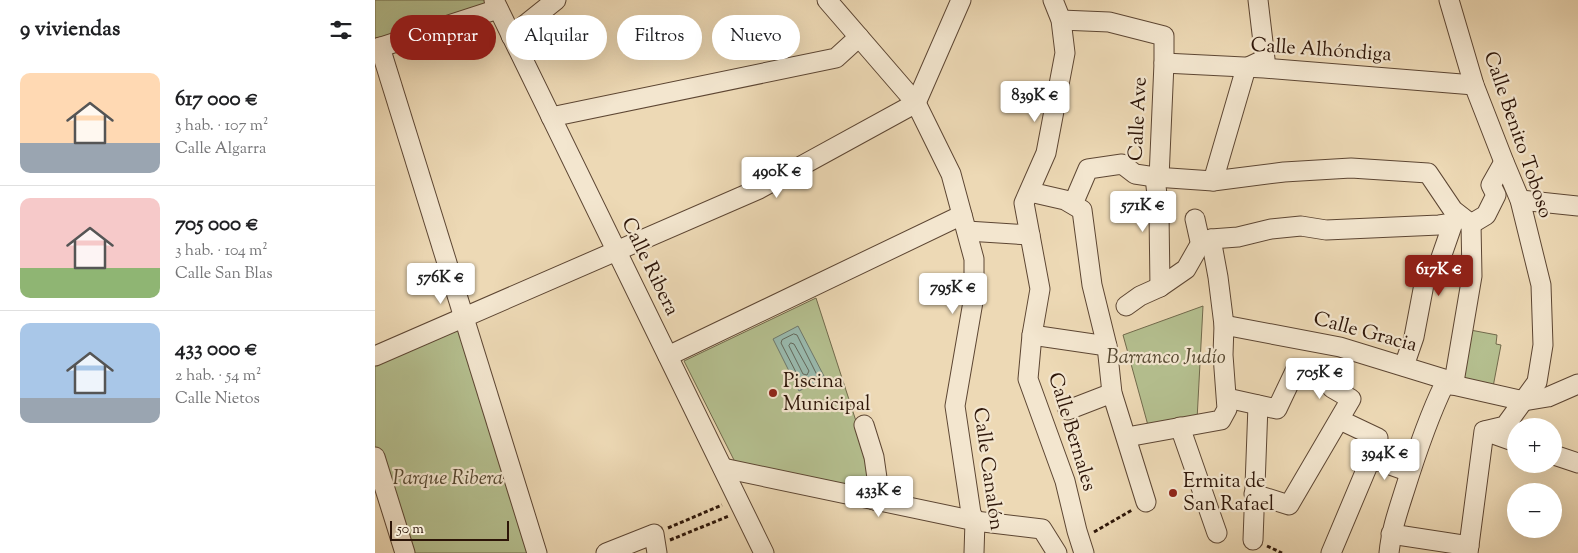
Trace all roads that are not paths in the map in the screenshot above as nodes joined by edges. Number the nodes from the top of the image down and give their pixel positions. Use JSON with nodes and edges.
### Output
{"nodes":[{"id":1,"x":556,"y":0,"type":"edge"},
{"id":2,"x":827,"y":0,"type":"edge"},
{"id":3,"x":961,"y":0,"type":"edge"},
{"id":4,"x":1053,"y":0,"type":"edge"},
{"id":5,"x":1258,"y":0,"type":"edge"},
{"id":6,"x":1449,"y":0,"type":"edge"},
{"id":7,"x":496,"y":4,"type":"edge"},
{"id":8,"x":537,"y":15,"type":"edge"},
{"id":9,"x":1061,"y":20,"type":"junction"},
{"id":10,"x":506,"y":25,"type":"edge"},
{"id":11,"x":859,"y":37,"type":"junction"},
{"id":12,"x":378,"y":48,"type":"edge"},
{"id":13,"x":523,"y":60,"type":"edge"},
{"id":14,"x":1164,"y":63,"type":"junction"},
{"id":15,"x":1246,"y":68,"type":"junction"},
{"id":16,"x":1473,"y":85,"type":"junction"},
{"id":17,"x":916,"y":103,"type":"junction"},
{"id":18,"x":551,"y":117,"type":"junction"},
{"id":19,"x":1504,"y":162,"type":"junction"},
{"id":20,"x":1157,"y":177,"type":"junction"},
{"id":21,"x":1213,"y":181,"type":"junction"},
{"id":22,"x":1030,"y":192,"type":"junction"},
{"id":23,"x":1520,"y":200,"type":"junction"},
{"id":24,"x":1073,"y":204,"type":"junction"},
{"id":25,"x":1577,"y":211,"type":"edge"},
{"id":26,"x":1195,"y":219,"type":"dead end"},
{"id":27,"x":1460,"y":220,"type":"junction"},
{"id":28,"x":965,"y":223,"type":"junction"},
{"id":29,"x":1030,"y":235,"type":"junction"},
{"id":30,"x":1205,"y":243,"type":"junction"},
{"id":31,"x":616,"y":251,"type":"junction"},
{"id":32,"x":1159,"y":287,"type":"junction"},
{"id":33,"x":1126,"y":306,"type":"dead end"},
{"id":34,"x":463,"y":318,"type":"junction"},
{"id":35,"x":1224,"y":325,"type":"junction"},
{"id":36,"x":1031,"y":335,"type":"junction"},
{"id":37,"x":1107,"y":346,"type":"junction"},
{"id":38,"x":375,"y":356,"type":"edge"},
{"id":39,"x":668,"y":356,"type":"junction"},
{"id":40,"x":1404,"y":366,"type":"junction"},
{"id":41,"x":1454,"y":384,"type":"junction"},
{"id":42,"x":1578,"y":384,"type":"edge"},
{"id":43,"x":1112,"y":393,"type":"junction"},
{"id":44,"x":1227,"y":398,"type":"junction"},
{"id":45,"x":1524,"y":401,"type":"junction"},
{"id":46,"x":1258,"y":405,"type":"junction"},
{"id":47,"x":1068,"y":410,"type":"dead end"},
{"id":48,"x":1340,"y":420,"type":"junction"},
{"id":49,"x":864,"y":425,"type":"dead end"},
{"id":50,"x":1180,"y":427,"type":"junction"},
{"id":51,"x":1484,"y":431,"type":"junction"},
{"id":52,"x":1127,"y":437,"type":"junction"},
{"id":53,"x":1507,"y":439,"type":"edge"},
{"id":54,"x":375,"y":456,"type":"edge"},
{"id":55,"x":1371,"y":458,"type":"junction"},
{"id":56,"x":1562,"y":458,"type":"edge"},
{"id":57,"x":1578,"y":463,"type":"edge"},
{"id":58,"x":723,"y":468,"type":"junction"},
{"id":59,"x":1410,"y":472,"type":"junction"},
{"id":60,"x":1254,"y":494,"type":"junction"},
{"id":61,"x":874,"y":500,"type":"junction"},
{"id":62,"x":1146,"y":502,"type":"road end"},
{"id":63,"x":975,"y":521,"type":"junction"},
{"id":64,"x":1217,"y":533,"type":"dead end"},
{"id":65,"x":1253,"y":540,"type":"dead end"},
{"id":66,"x":655,"y":544,"type":"edge"},
{"id":67,"x":1390,"y":544,"type":"edge"},
{"id":68,"x":1082,"y":546,"type":"edge"},
{"id":69,"x":1469,"y":549,"type":"edge"},
{"id":70,"x":973,"y":552,"type":"edge"},
{"id":71,"x":405,"y":553,"type":"edge"},
{"id":72,"x":537,"y":553,"type":"edge"},
{"id":73,"x":605,"y":553,"type":"edge"},
{"id":74,"x":764,"y":553,"type":"edge"},
{"id":75,"x":1057,"y":553,"type":"edge"},
{"id":76,"x":1331,"y":553,"type":"edge"}],
"edges":[{"from":1,"to":8,"type":"street"},
{"from":2,"to":11,"type":"street","name":"Calle Canalón"},
{"from":3,"to":17,"type":"street"},
{"from":4,"to":9,"type":"street","name":"Calle Bernales"},
{"from":5,"to":15,"type":"street"},
{"from":6,"to":16,"type":"street","name":"Calle Benito Toboso"},
{"from":7,"to":10,"type":"street","name":"Calle Ribera"},
{"from":7,"to":12,"type":"street"},
{"from":9,"to":14,"type":"street","name":"Calle Ave"},
{"from":9,"to":22,"type":"street","name":"Calle Bernales"},
{"from":11,"to":17,"type":"street","name":"Calle Canalón"},
{"from":11,"to":18,"type":"street"},
{"from":12,"to":34,"type":"street"},
{"from":13,"to":18,"type":"street","name":"Calle Ribera"},
{"from":14,"to":15,"type":"street","name":"Calle Alhóndiga"},
{"from":14,"to":20,"type":"street","name":"Calle Ave"},
{"from":15,"to":16,"type":"street","name":"Calle Alhóndiga"},
{"from":15,"to":21,"type":"street"},
{"from":16,"to":19,"type":"street","name":"Calle Benito Toboso"},
{"from":17,"to":28,"type":"street","name":"Calle Canalón"},
{"from":17,"to":31,"type":"street"},
{"from":18,"to":31,"type":"street","name":"Calle Ribera"},
{"from":19,"to":23,"type":"street","name":"Calle Benito Toboso"},
{"from":19,"to":27,"type":"street"},
{"from":20,"to":21,"type":"street"},
{"from":20,"to":24,"type":"street"},
{"from":20,"to":32,"type":"street","name":"Calle Ave"},
{"from":21,"to":27,"type":"street"},
{"from":22,"to":24,"type":"street"},
{"from":22,"to":29,"type":"street","name":"Calle Bernales"},
{"from":23,"to":25,"type":"street"},
{"from":23,"to":45,"type":"street","name":"Calle Benito Toboso"},
{"from":24,"to":37,"type":"street"},
{"from":26,"to":30,"type":"street"},
{"from":27,"to":30,"type":"street"},
{"from":27,"to":40,"type":"street"},
{"from":27,"to":41,"type":"street"},
{"from":28,"to":29,"type":"street"},
{"from":28,"to":39,"type":"street"},
{"from":28,"to":63,"type":"street","name":"Calle Canalón"},
{"from":29,"to":36,"type":"street","name":"Calle Bernales"},
{"from":30,"to":32,"type":"street"},
{"from":30,"to":35,"type":"street"},
{"from":31,"to":34,"type":"street"},
{"from":31,"to":39,"type":"street","name":"Calle Ribera"},
{"from":32,"to":33,"type":"street"},
{"from":34,"to":38,"type":"street"},
{"from":34,"to":72,"type":"street"},
{"from":35,"to":40,"type":"street","name":"Calle Gracia"},
{"from":35,"to":44,"type":"street"},
{"from":36,"to":37,"type":"street"},
{"from":36,"to":68,"type":"street","name":"Calle Bernales"},
{"from":37,"to":43,"type":"street"},
{"from":39,"to":58,"type":"street","name":"Calle Ribera"},
{"from":40,"to":41,"type":"street","name":"Calle Gracia"},
{"from":41,"to":45,"type":"street","name":"Calle Gracia"},
{"from":41,"to":59,"type":"street"},
{"from":42,"to":45,"type":"street"},
{"from":43,"to":47,"type":"street"},
{"from":43,"to":52,"type":"street"},
{"from":44,"to":46,"type":"street"},
{"from":44,"to":50,"type":"street"},
{"from":45,"to":51,"type":"street","name":"Calle Benito Toboso"},
{"from":46,"to":48,"type":"street"},
{"from":46,"to":60,"type":"street"},
{"from":48,"to":55,"type":"street"},
{"from":48,"to":60,"type":"street"},
{"from":49,"to":61,"type":"street"},
{"from":50,"to":52,"type":"street"},
{"from":50,"to":64,"type":"street"},
{"from":51,"to":53,"type":"street"},
{"from":51,"to":69,"type":"street"},
{"from":52,"to":62,"type":"street"},
{"from":54,"to":71,"type":"street"},
{"from":55,"to":59,"type":"street"},
{"from":55,"to":76,"type":"street"},
{"from":56,"to":57,"type":"street"},
{"from":58,"to":61,"type":"street"},
{"from":58,"to":74,"type":"street","name":"Calle Ribera"},
{"from":59,"to":67,"type":"street"},
{"from":60,"to":65,"type":"street"},
{"from":61,"to":63,"type":"street"},
{"from":63,"to":70,"type":"street","name":"Calle Canalón"},
{"from":63,"to":75,"type":"street"},
{"from":66,"to":73,"type":"street"},
{"from":67,"to":69,"type":"street"}]}
